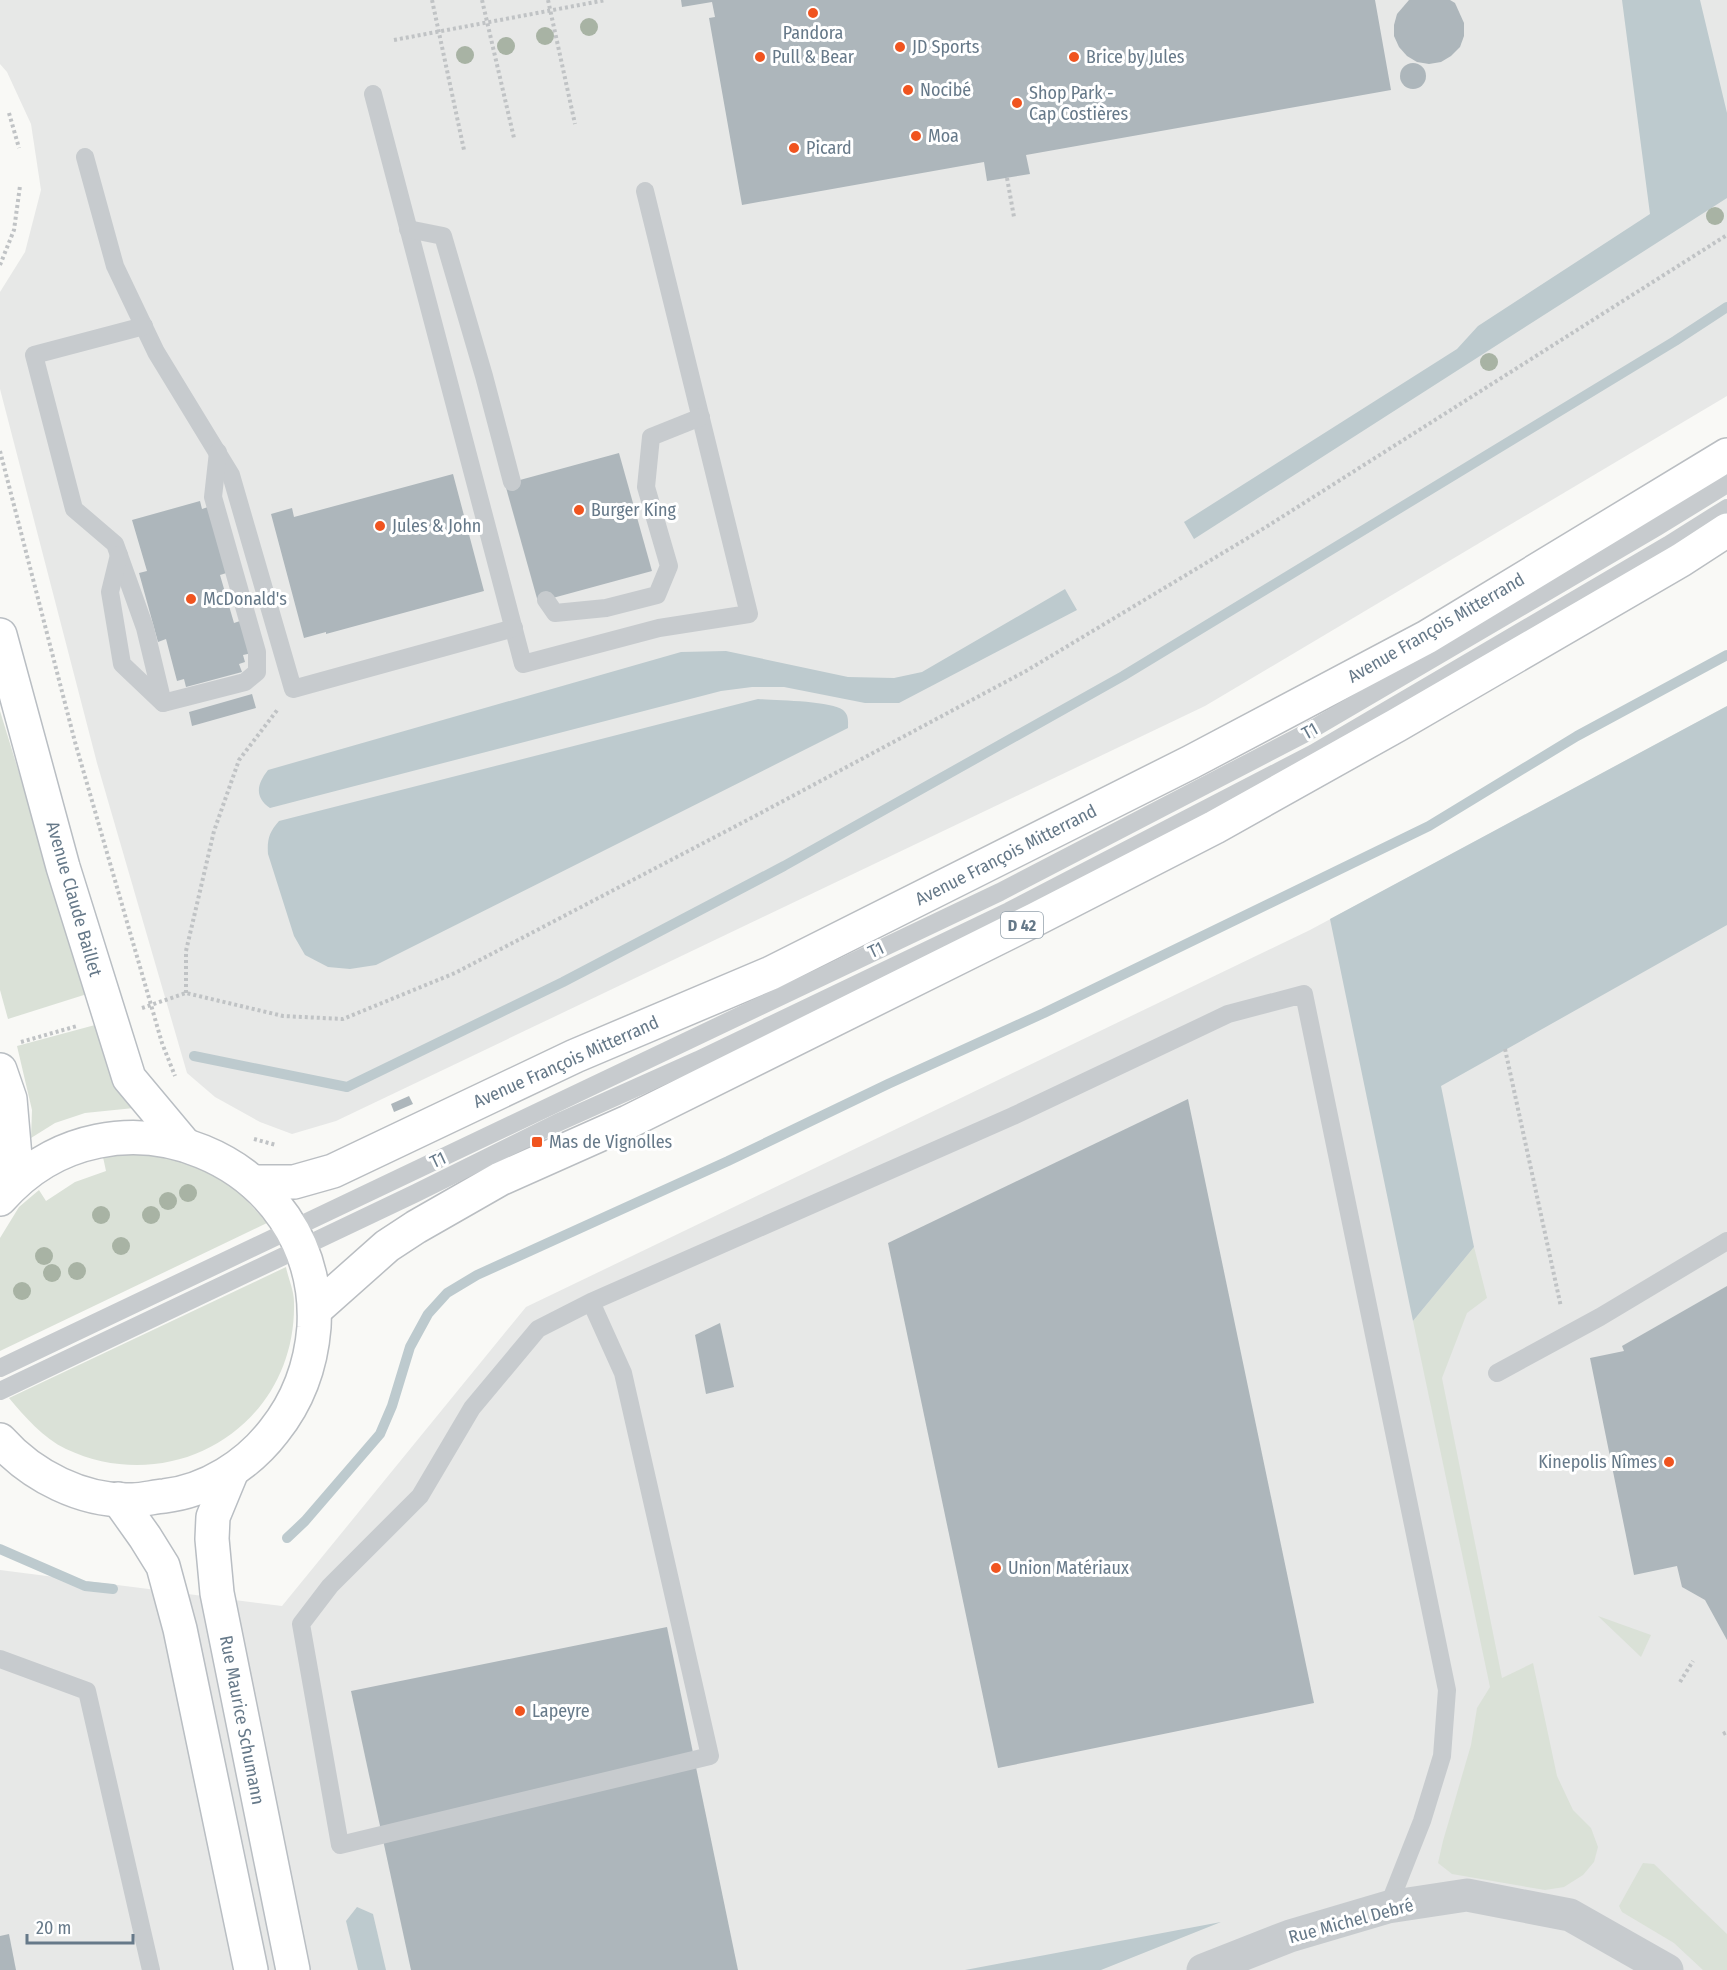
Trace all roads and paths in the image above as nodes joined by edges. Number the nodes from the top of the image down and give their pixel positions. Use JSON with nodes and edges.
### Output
{"nodes":[{"id":1,"x":432,"y":0,"type":"edge"},
{"id":2,"x":482,"y":0,"type":"edge"},
{"id":3,"x":548,"y":0,"type":"edge"},
{"id":4,"x":606,"y":0,"type":"edge"},
{"id":5,"x":550,"y":10,"type":"junction"},
{"id":6,"x":486,"y":23,"type":"junction"},
{"id":7,"x":439,"y":31,"type":"junction"},
{"id":8,"x":394,"y":40,"type":"dead end"},
{"id":9,"x":373,"y":94,"type":"dead end"},
{"id":10,"x":9,"y":113,"type":"dead end"},
{"id":11,"x":575,"y":124,"type":"dead end"},
{"id":12,"x":514,"y":138,"type":"dead end"},
{"id":13,"x":20,"y":148,"type":"dead end"},
{"id":14,"x":464,"y":150,"type":"dead end"},
{"id":15,"x":85,"y":157,"type":"dead end"},
{"id":16,"x":1007,"y":178,"type":"dead end"},
{"id":17,"x":20,"y":186,"type":"dead end"},
{"id":18,"x":645,"y":191,"type":"dead end"},
{"id":19,"x":1014,"y":217,"type":"dead end"},
{"id":20,"x":408,"y":229,"type":"junction"},
{"id":21,"x":1727,"y":235,"type":"edge"},
{"id":22,"x":0,"y":265,"type":"edge"},
{"id":23,"x":144,"y":326,"type":"junction"},
{"id":24,"x":701,"y":417,"type":"junction"},
{"id":25,"x":0,"y":451,"type":"edge"},
{"id":26,"x":218,"y":452,"type":"junction"},
{"id":27,"x":1727,"y":455,"type":"edge"},
{"id":28,"x":512,"y":482,"type":"dead end"},
{"id":29,"x":1727,"y":484,"type":"edge"},
{"id":30,"x":1727,"y":508,"type":"edge"},
{"id":31,"x":1727,"y":530,"type":"edge"},
{"id":32,"x":119,"y":555,"type":"junction"},
{"id":33,"x":546,"y":600,"type":"dead end"},
{"id":34,"x":514,"y":628,"type":"junction"},
{"id":35,"x":0,"y":635,"type":"edge"},
{"id":36,"x":292,"y":689,"type":"junction"},
{"id":37,"x":163,"y":703,"type":"junction"},
{"id":38,"x":186,"y":993,"type":"junction"},
{"id":39,"x":152,"y":1005,"type":"junction"},
{"id":40,"x":109,"y":1018,"type":"junction"},
{"id":41,"x":19,"y":1043,"type":"dead end"},
{"id":42,"x":1505,"y":1049,"type":"dead end"},
{"id":43,"x":0,"y":1070,"type":"edge"},
{"id":44,"x":177,"y":1081,"type":"dead end"},
{"id":45,"x":246,"y":1135,"type":"dead end"},
{"id":46,"x":185,"y":1145,"type":"junction"},
{"id":47,"x":286,"y":1147,"type":"dead end"},
{"id":48,"x":253,"y":1182,"type":"junction"},
{"id":49,"x":8,"y":1190,"type":"edge"},
{"id":50,"x":296,"y":1239,"type":"junction"},
{"id":51,"x":1727,"y":1241,"type":"edge"},
{"id":52,"x":591,"y":1302,"type":"junction"},
{"id":53,"x":315,"y":1310,"type":"junction"},
{"id":54,"x":1567,"y":1335,"type":"junction"},
{"id":55,"x":0,"y":1368,"type":"edge"},
{"id":56,"x":1497,"y":1374,"type":"dead end"},
{"id":57,"x":0,"y":1391,"type":"edge"},
{"id":58,"x":3,"y":1447,"type":"edge"},
{"id":59,"x":232,"y":1471,"type":"junction"},
{"id":60,"x":118,"y":1500,"type":"junction"},
{"id":61,"x":0,"y":1659,"type":"edge"},
{"id":62,"x":1693,"y":1662,"type":"dead end"},
{"id":63,"x":1680,"y":1682,"type":"dead end"},
{"id":64,"x":1388,"y":1907,"type":"junction"},
{"id":65,"x":151,"y":1970,"type":"edge"},
{"id":66,"x":251,"y":1970,"type":"edge"},
{"id":67,"x":293,"y":1970,"type":"edge"},
{"id":68,"x":1203,"y":1970,"type":"edge"},
{"id":69,"x":1667,"y":1970,"type":"edge"}],
"edges":[{"from":1,"to":7,"type":"path"},
{"from":2,"to":6,"type":"path"},
{"from":3,"to":5,"type":"path"},
{"from":4,"to":5,"type":"path"},
{"from":5,"to":6,"type":"path"},
{"from":5,"to":11,"type":"path"},
{"from":6,"to":7,"type":"path"},
{"from":6,"to":12,"type":"path"},
{"from":7,"to":8,"type":"path"},
{"from":7,"to":14,"type":"path"},
{"from":9,"to":20,"type":"lane"},
{"from":10,"to":13,"type":"path"},
{"from":15,"to":23,"type":"lane"},
{"from":16,"to":19,"type":"path"},
{"from":17,"to":22,"type":"path"},
{"from":18,"to":24,"type":"lane"},
{"from":20,"to":28,"type":"lane"},
{"from":20,"to":34,"type":"lane"},
{"from":21,"to":38,"type":"path"},
{"from":23,"to":26,"type":"lane"},
{"from":23,"to":32,"type":"lane"},
{"from":24,"to":33,"type":"lane"},
{"from":24,"to":34,"type":"lane"},
{"from":25,"to":39,"type":"path"},
{"from":26,"to":36,"type":"lane"},
{"from":26,"to":37,"type":"lane"},
{"from":27,"to":48,"type":"main road","name":"Avenue François Mitterrand"},
{"from":29,"to":50,"type":"lane","name":"T1","number":"T1"},
{"from":30,"to":50,"type":"lane","name":"T1","number":"T1"},
{"from":31,"to":53,"type":"main road","number":"D 42"},
{"from":32,"to":37,"type":"lane"},
{"from":32,"to":37,"type":"lane"},
{"from":34,"to":36,"type":"lane"},
{"from":35,"to":40,"type":"main road","name":"Avenue Claude Baillet"},
{"from":36,"to":38,"type":"path"},
{"from":38,"to":39,"type":"path"},
{"from":39,"to":44,"type":"path"},
{"from":40,"to":41,"type":"path"},
{"from":40,"to":46,"type":"main road","name":"Avenue Claude Baillet"},
{"from":42,"to":54,"type":"path"},
{"from":43,"to":49,"type":"main road"},
{"from":45,"to":47,"type":"path"},
{"from":46,"to":48,"type":"main road"},
{"from":46,"to":49,"type":"main road"},
{"from":48,"to":50,"type":"main road"},
{"from":50,"to":53,"type":"main road"},
{"from":50,"to":55,"type":"lane","name":"T1","number":"T1"},
{"from":50,"to":57,"type":"lane","name":"T1","number":"T1"},
{"from":51,"to":54,"type":"lane"},
{"from":52,"to":52,"type":"lane"},
{"from":52,"to":64,"type":"lane"},
{"from":53,"to":59,"type":"main road"},
{"from":54,"to":56,"type":"lane"},
{"from":58,"to":60,"type":"main road"},
{"from":59,"to":60,"type":"main road"},
{"from":59,"to":67,"type":"main road","name":"Rue Maurice Schumann"},
{"from":60,"to":66,"type":"main road"},
{"from":61,"to":65,"type":"lane"},
{"from":62,"to":63,"type":"path"},
{"from":64,"to":68,"type":"street","name":"Rue Michel Debré"},
{"from":64,"to":69,"type":"street","name":"Rue Michel Debré"}]}
